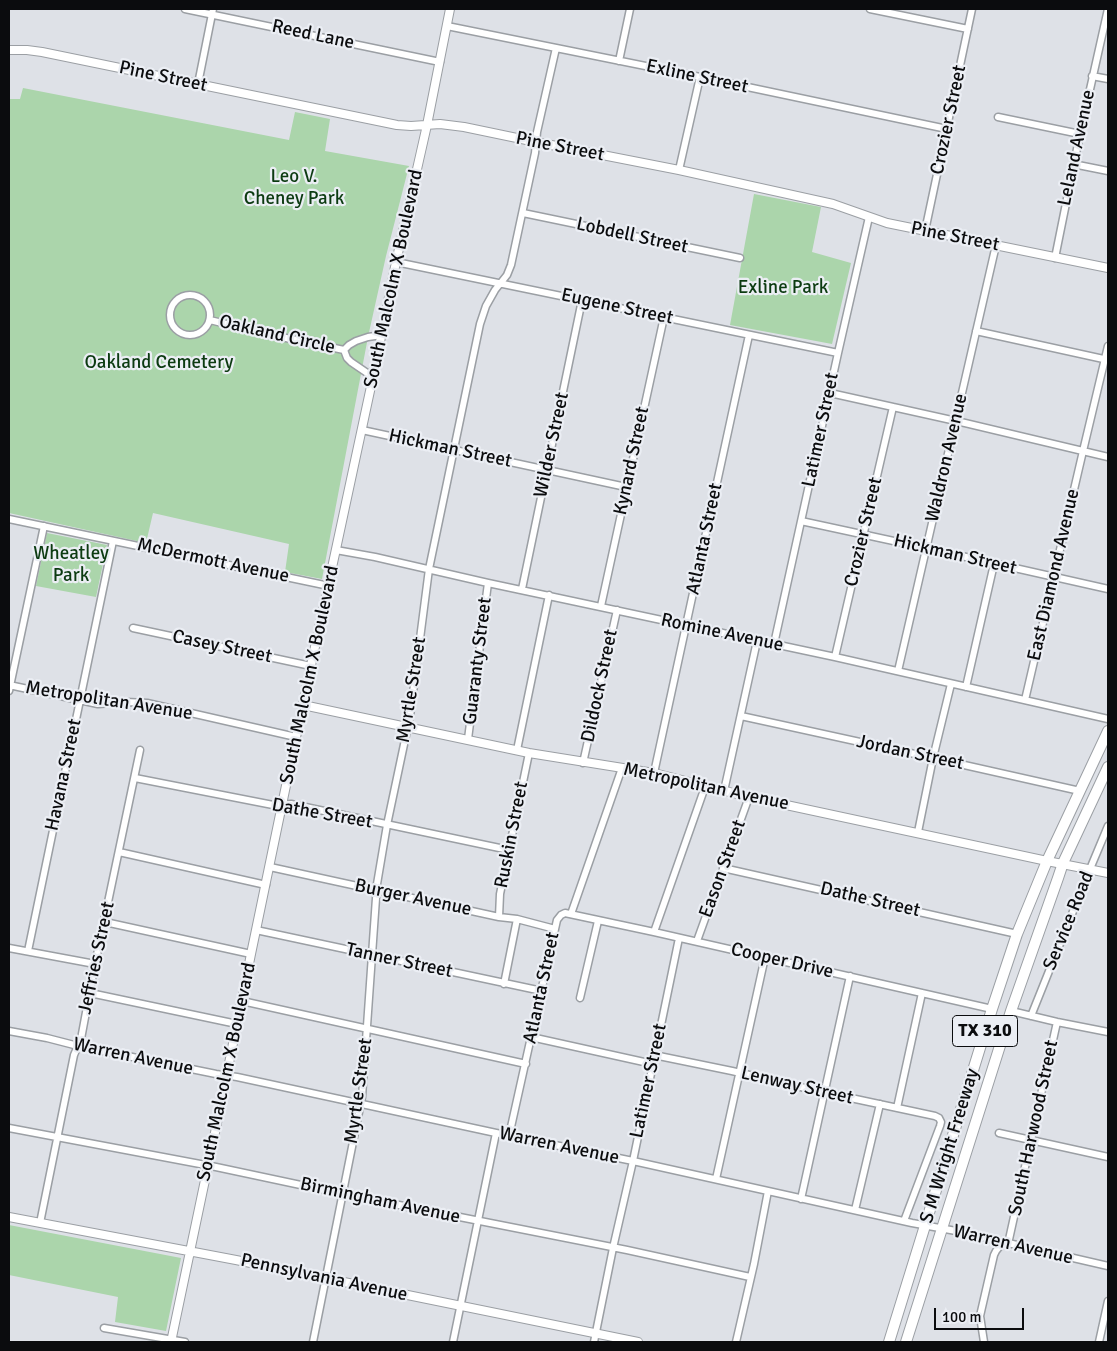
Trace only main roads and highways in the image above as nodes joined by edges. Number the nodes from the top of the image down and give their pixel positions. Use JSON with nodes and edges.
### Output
{"nodes":[{"id":1,"x":1108,"y":730,"type":"edge"},
{"id":2,"x":1108,"y":767,"type":"edge"},
{"id":3,"x":889,"y":1342,"type":"edge"},
{"id":4,"x":906,"y":1342,"type":"edge"}],
"edges":[{"from":1,"to":3,"type":"main road","name":"S M Wright Freeway","number":"TX 310"},
{"from":2,"to":4,"type":"main road","name":"S M Wright Freeway","number":"TX 310"}]}
